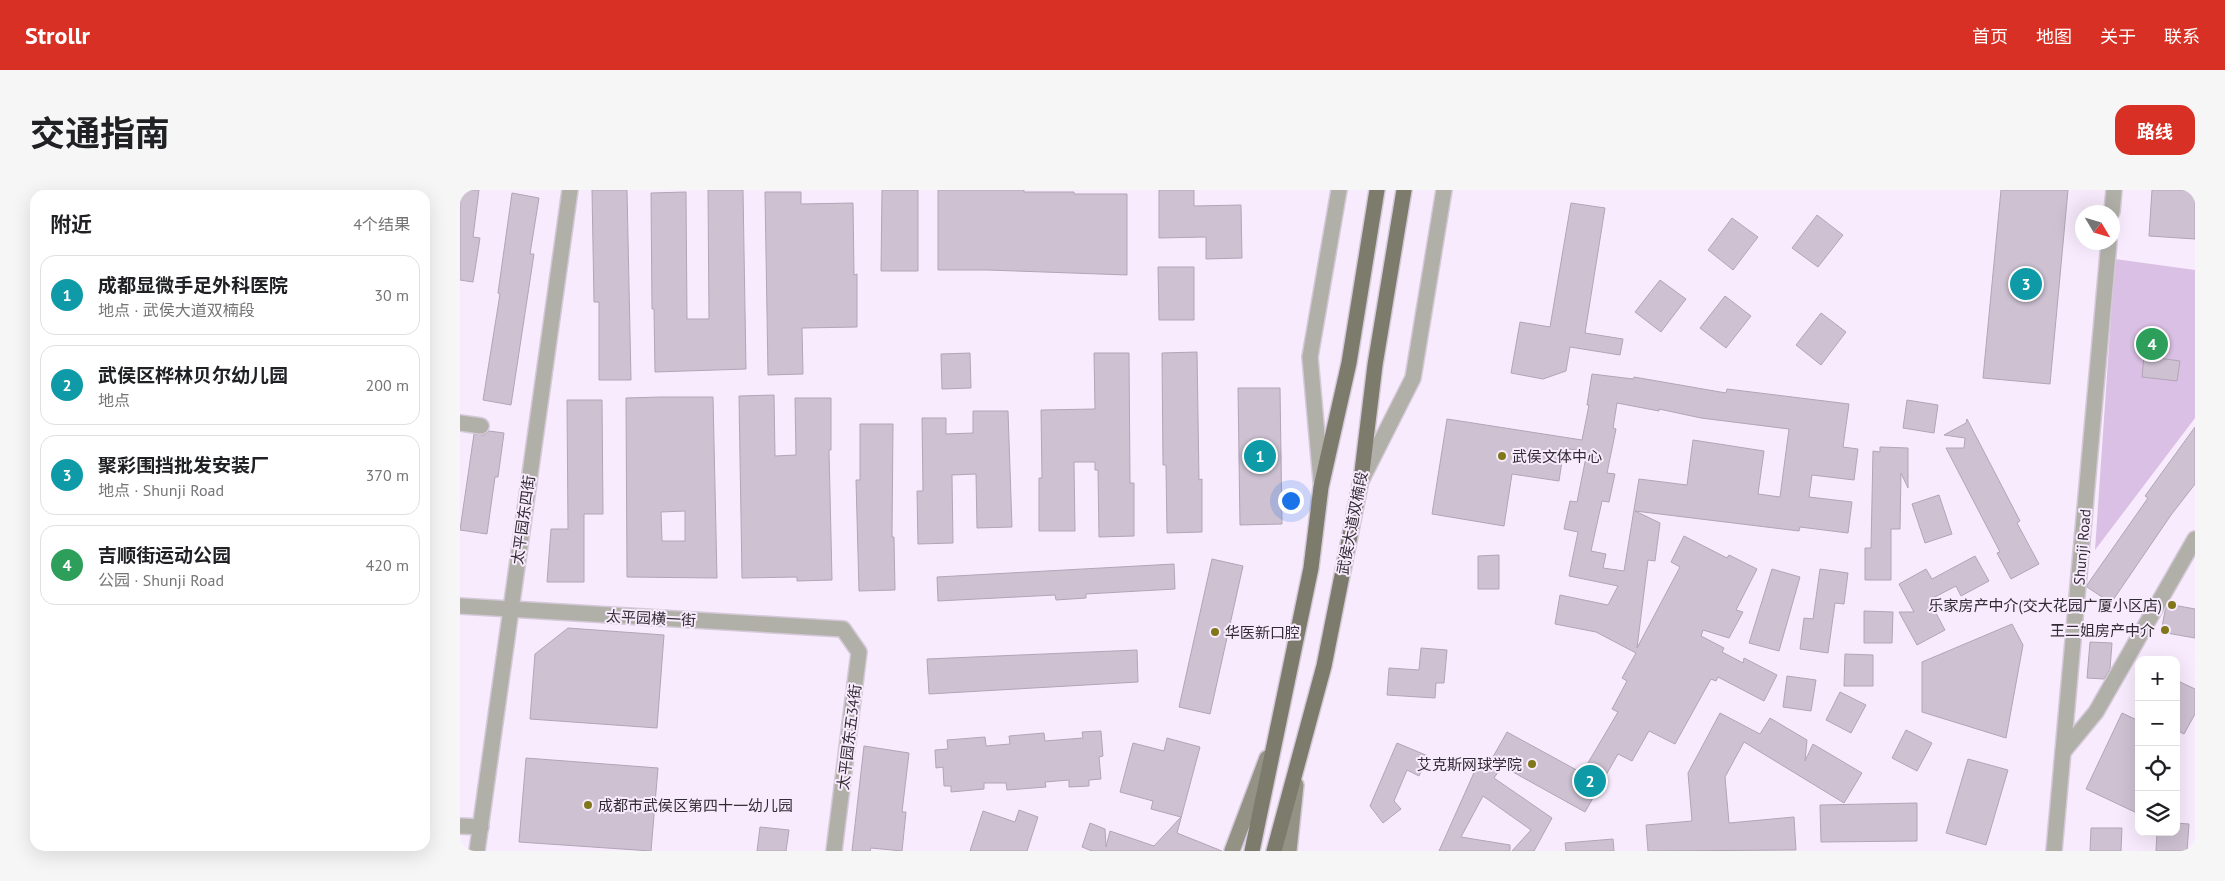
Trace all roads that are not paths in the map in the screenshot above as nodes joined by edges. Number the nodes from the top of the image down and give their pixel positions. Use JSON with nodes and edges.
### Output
{"nodes":[{"id":1,"x":570,"y":190,"type":"edge"},
{"id":2,"x":1339,"y":190,"type":"edge"},
{"id":3,"x":1377,"y":190,"type":"edge"},
{"id":4,"x":1404,"y":190,"type":"edge"},
{"id":5,"x":1444,"y":190,"type":"edge"},
{"id":6,"x":2114,"y":190,"type":"edge"},
{"id":7,"x":2113,"y":205,"type":"edge"},
{"id":8,"x":2108,"y":250,"type":"edge"},
{"id":9,"x":460,"y":423,"type":"edge"},
{"id":10,"x":481,"y":426,"type":"dead end"},
{"id":11,"x":1361,"y":480,"type":"junction"},
{"id":12,"x":1321,"y":487,"type":"junction"},
{"id":13,"x":2195,"y":540,"type":"edge"},
{"id":14,"x":460,"y":606,"type":"edge"},
{"id":15,"x":511,"y":610,"type":"junction"},
{"id":16,"x":843,"y":628,"type":"joint"},
{"id":17,"x":1276,"y":734,"type":"junction"},
{"id":18,"x":2063,"y":752,"type":"junction"},
{"id":19,"x":1299,"y":756,"type":"junction"},
{"id":20,"x":460,"y":826,"type":"edge"},
{"id":21,"x":481,"y":827,"type":"junction"},
{"id":22,"x":478,"y":851,"type":"edge"},
{"id":23,"x":834,"y":851,"type":"edge"},
{"id":24,"x":1232,"y":851,"type":"edge"},
{"id":25,"x":1252,"y":851,"type":"edge"},
{"id":26,"x":1274,"y":851,"type":"edge"},
{"id":27,"x":1289,"y":851,"type":"edge"},
{"id":28,"x":2054,"y":851,"type":"edge"}],
"edges":[{"from":1,"to":15,"type":"street","name":"太平园东四街"},
{"from":2,"to":12,"type":"street"},
{"from":3,"to":12,"type":"main road"},
{"from":4,"to":11,"type":"main road","name":"武侯大道双楠段"},
{"from":5,"to":11,"type":"street"},
{"from":6,"to":7,"type":"street"},
{"from":8,"to":18,"type":"street","name":"Shunji Road"},
{"from":9,"to":10,"type":"street"},
{"from":11,"to":19,"type":"main road","name":"武侯大道双楠段"},
{"from":12,"to":17,"type":"main road"},
{"from":13,"to":18,"type":"street"},
{"from":14,"to":15,"type":"street","name":"太平园横一街"},
{"from":15,"to":16,"type":"street","name":"太平园横一街"},
{"from":15,"to":21,"type":"street","name":"太平园东四街"},
{"from":16,"to":23,"type":"street","name":"太平园东五34街"},
{"from":17,"to":24,"type":"main road"},
{"from":17,"to":25,"type":"main road"},
{"from":18,"to":28,"type":"street","name":"Shunji Road"},
{"from":19,"to":26,"type":"main road","name":"武侯大道双楠段"},
{"from":19,"to":27,"type":"main road"},
{"from":20,"to":21,"type":"street"},
{"from":21,"to":22,"type":"street","name":"太平园东四街"}]}
